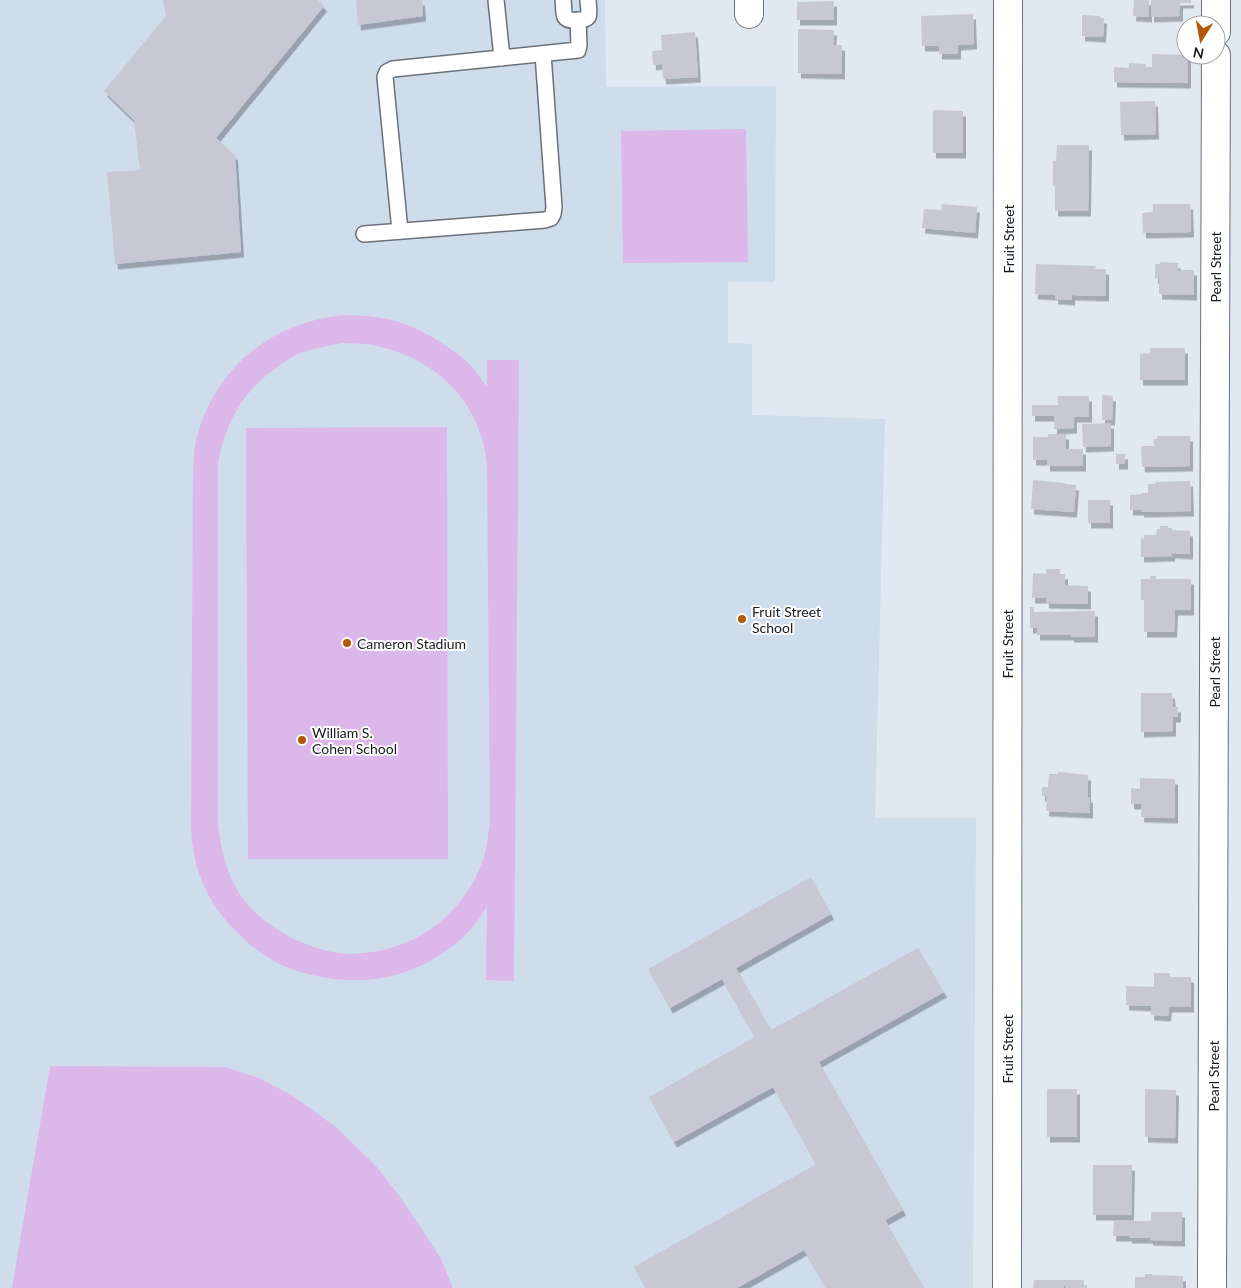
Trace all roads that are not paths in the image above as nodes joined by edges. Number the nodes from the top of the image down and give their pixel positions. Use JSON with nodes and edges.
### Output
{"nodes":[{"id":1,"x":496,"y":0,"type":"edge"},
{"id":2,"x":563,"y":0,"type":"edge"},
{"id":3,"x":588,"y":0,"type":"edge"},
{"id":4,"x":1008,"y":0,"type":"edge"},
{"id":5,"x":1216,"y":0,"type":"edge"},
{"id":6,"x":1216,"y":15,"type":"edge"},
{"id":7,"x":578,"y":20,"type":"junction"},
{"id":8,"x":542,"y":54,"type":"junction"},
{"id":9,"x":502,"y":58,"type":"junction"},
{"id":10,"x":1216,"y":65,"type":"edge"},
{"id":11,"x":400,"y":231,"type":"junction"},
{"id":12,"x":364,"y":234,"type":"dead end"},
{"id":13,"x":1007,"y":1288,"type":"edge"},
{"id":14,"x":1212,"y":1288,"type":"edge"}],
"edges":[{"from":1,"to":9,"type":"lane"},
{"from":2,"to":7,"type":"lane"},
{"from":3,"to":7,"type":"lane"},
{"from":4,"to":13,"type":"street","name":"Fruit Street"},
{"from":5,"to":6,"type":"street"},
{"from":7,"to":8,"type":"lane"},
{"from":8,"to":9,"type":"lane"},
{"from":8,"to":11,"type":"lane"},
{"from":9,"to":11,"type":"lane"},
{"from":10,"to":14,"type":"street","name":"Pearl Street"},
{"from":11,"to":12,"type":"lane"}]}
